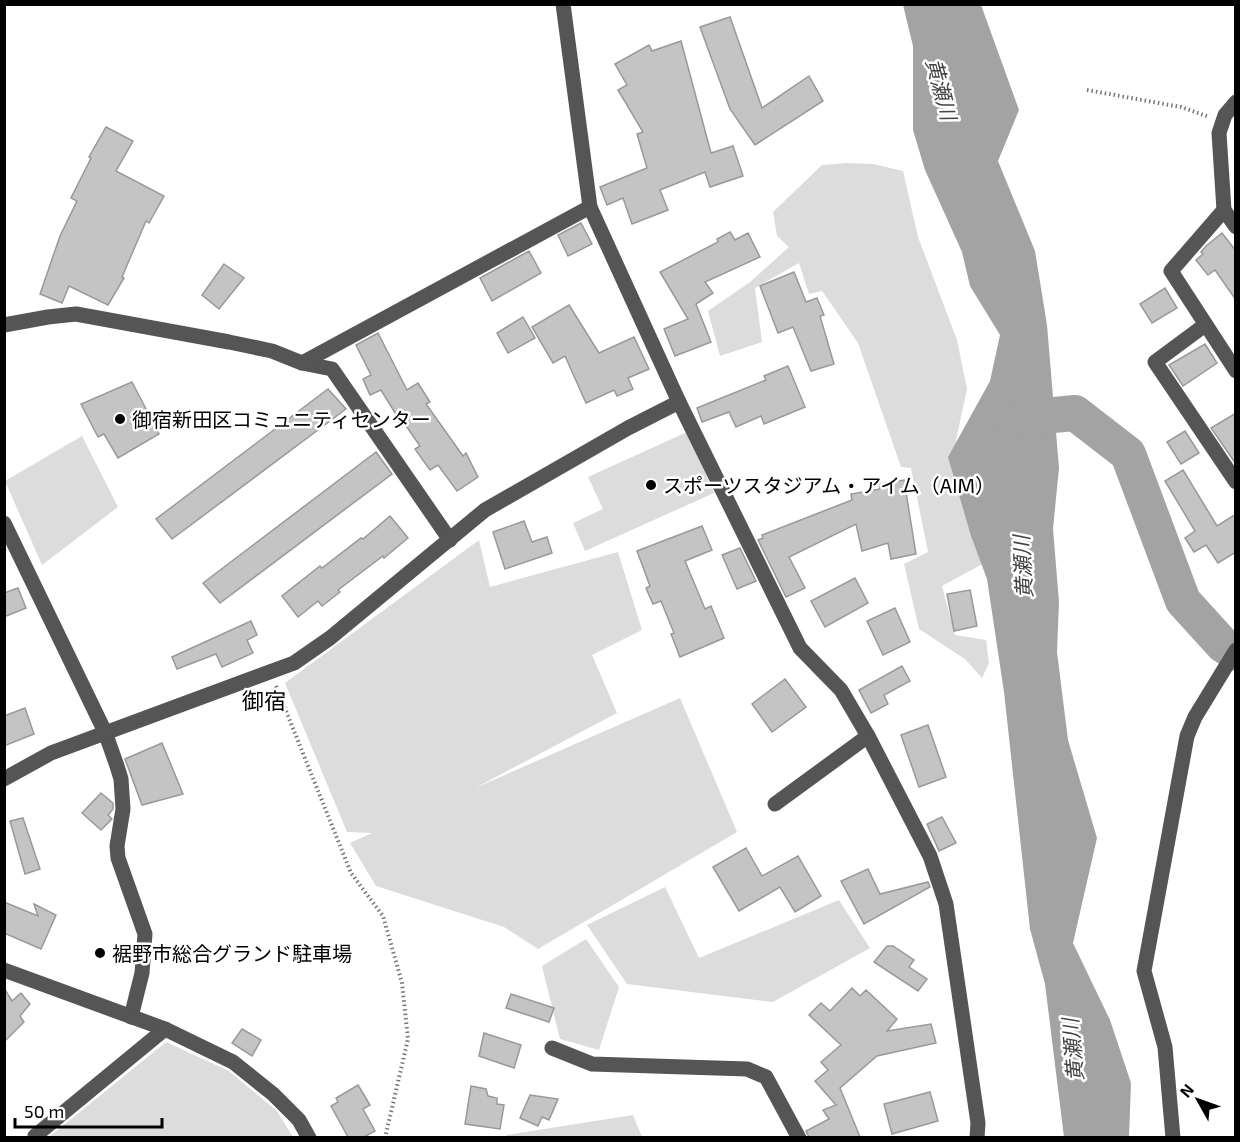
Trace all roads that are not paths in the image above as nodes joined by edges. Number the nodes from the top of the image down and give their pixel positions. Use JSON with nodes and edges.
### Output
{"nodes":[{"id":1,"x":563,"y":4,"type":"edge"},
{"id":2,"x":1236,"y":102,"type":"edge"},
{"id":3,"x":590,"y":207,"type":"junction"},
{"id":4,"x":1224,"y":210,"type":"junction"},
{"id":5,"x":1236,"y":227,"type":"edge"},
{"id":6,"x":4,"y":325,"type":"edge"},
{"id":7,"x":1205,"y":325,"type":"junction"},
{"id":8,"x":302,"y":363,"type":"junction"},
{"id":9,"x":1236,"y":371,"type":"edge"},
{"id":10,"x":679,"y":402,"type":"junction"},
{"id":11,"x":1236,"y":482,"type":"edge"},
{"id":12,"x":4,"y":523,"type":"edge"},
{"id":13,"x":450,"y":540,"type":"junction"},
{"id":14,"x":1234,"y":652,"type":"edge"},
{"id":15,"x":105,"y":732,"type":"junction"},
{"id":16,"x":868,"y":736,"type":"junction"},
{"id":17,"x":4,"y":778,"type":"edge"},
{"id":18,"x":775,"y":804,"type":"dead end"},
{"id":19,"x":4,"y":970,"type":"edge"},
{"id":20,"x":131,"y":1017,"type":"junction"},
{"id":21,"x":165,"y":1029,"type":"junction"},
{"id":22,"x":552,"y":1048,"type":"dead end"},
{"id":23,"x":35,"y":1136,"type":"dead end"},
{"id":24,"x":309,"y":1137,"type":"edge"},
{"id":25,"x":799,"y":1137,"type":"edge"},
{"id":26,"x":977,"y":1137,"type":"edge"},
{"id":27,"x":1173,"y":1137,"type":"edge"}],
"edges":[{"from":1,"to":3,"type":"street"},
{"from":2,"to":4,"type":"street"},
{"from":3,"to":8,"type":"street"},
{"from":3,"to":10,"type":"street"},
{"from":4,"to":5,"type":"street"},
{"from":4,"to":7,"type":"street"},
{"from":6,"to":8,"type":"street"},
{"from":7,"to":9,"type":"street"},
{"from":7,"to":11,"type":"street"},
{"from":8,"to":13,"type":"street"},
{"from":10,"to":13,"type":"street"},
{"from":10,"to":16,"type":"street"},
{"from":12,"to":15,"type":"street"},
{"from":13,"to":15,"type":"street"},
{"from":14,"to":27,"type":"street"},
{"from":15,"to":17,"type":"street"},
{"from":15,"to":20,"type":"street"},
{"from":16,"to":18,"type":"street"},
{"from":16,"to":26,"type":"street"},
{"from":19,"to":20,"type":"street"},
{"from":20,"to":21,"type":"street"},
{"from":21,"to":23,"type":"street"},
{"from":21,"to":24,"type":"street"},
{"from":22,"to":25,"type":"street"}]}
